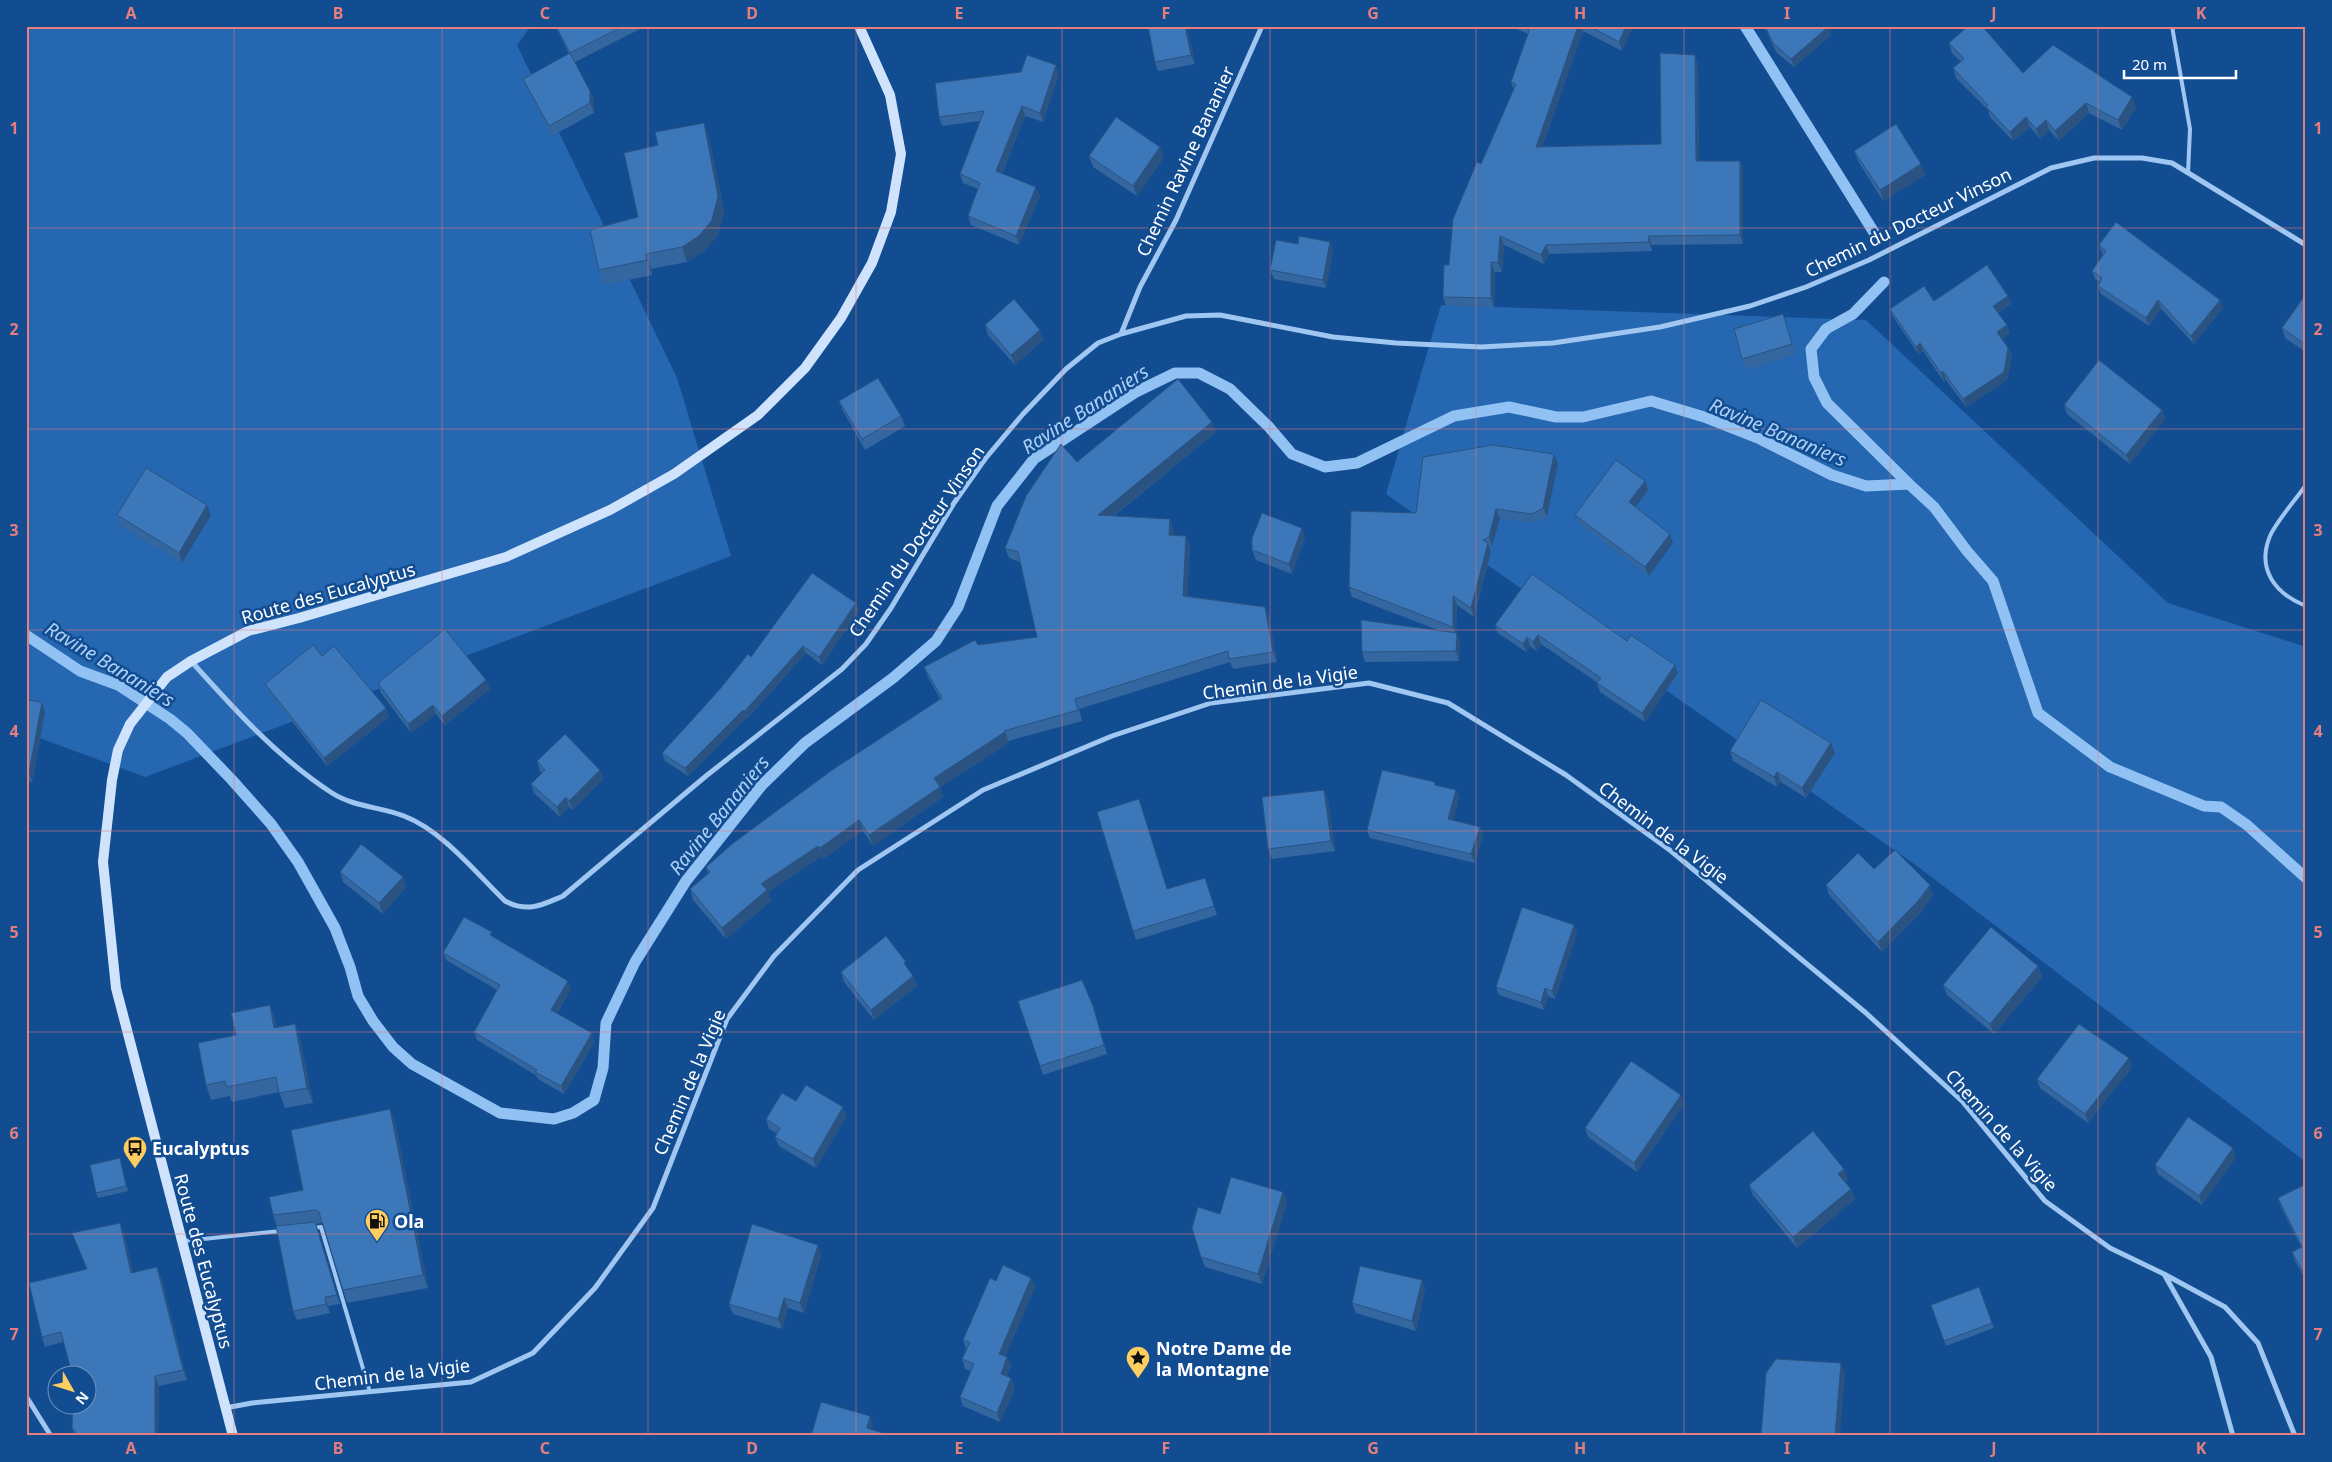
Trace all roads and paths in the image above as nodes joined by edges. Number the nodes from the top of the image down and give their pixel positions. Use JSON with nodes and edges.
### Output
{"nodes":[{"id":1,"x":859,"y":26,"type":"edge"},
{"id":2,"x":1262,"y":26,"type":"edge"},
{"id":3,"x":2172,"y":26,"type":"edge"},
{"id":4,"x":2188,"y":173,"type":"junction"},
{"id":5,"x":2306,"y":246,"type":"edge"},
{"id":6,"x":1122,"y":334,"type":"junction"},
{"id":7,"x":2306,"y":485,"type":"edge"},
{"id":8,"x":2306,"y":606,"type":"edge"},
{"id":9,"x":191,"y":661,"type":"junction"},
{"id":10,"x":311,"y":1228,"type":"edge"},
{"id":11,"x":291,"y":1230,"type":"edge"},
{"id":12,"x":182,"y":1241,"type":"junction"},
{"id":13,"x":2164,"y":1274,"type":"junction"},
{"id":14,"x":370,"y":1392,"type":"junction"},
{"id":15,"x":26,"y":1396,"type":"edge"},
{"id":16,"x":225,"y":1408,"type":"junction"},
{"id":17,"x":51,"y":1436,"type":"edge"},
{"id":18,"x":233,"y":1436,"type":"edge"},
{"id":19,"x":2233,"y":1436,"type":"edge"},
{"id":20,"x":2295,"y":1436,"type":"edge"}],
"edges":[{"from":1,"to":9,"type":"main road","name":"Route des Eucalyptus"},
{"from":2,"to":6,"type":"street","name":"Chemin Ravine Bananier"},
{"from":3,"to":4,"type":"lane"},
{"from":4,"to":5,"type":"street","name":"Chemin du Docteur Vinson"},
{"from":4,"to":6,"type":"street","name":"Chemin du Docteur Vinson"},
{"from":6,"to":9,"type":"street","name":"Chemin du Docteur Vinson"},
{"from":7,"to":8,"type":"lane"},
{"from":9,"to":12,"type":"main road","name":"Route des Eucalyptus"},
{"from":10,"to":14,"type":"lane"},
{"from":11,"to":12,"type":"lane"},
{"from":12,"to":16,"type":"main road","name":"Route des Eucalyptus"},
{"from":13,"to":14,"type":"street","name":"Chemin de la Vigie"},
{"from":13,"to":19,"type":"street"},
{"from":13,"to":20,"type":"street","name":"Chemin de la Vigie"},
{"from":14,"to":16,"type":"street","name":"Chemin de la Vigie"},
{"from":15,"to":17,"type":"street"},
{"from":16,"to":18,"type":"main road","name":"Route des Eucalyptus"}]}
